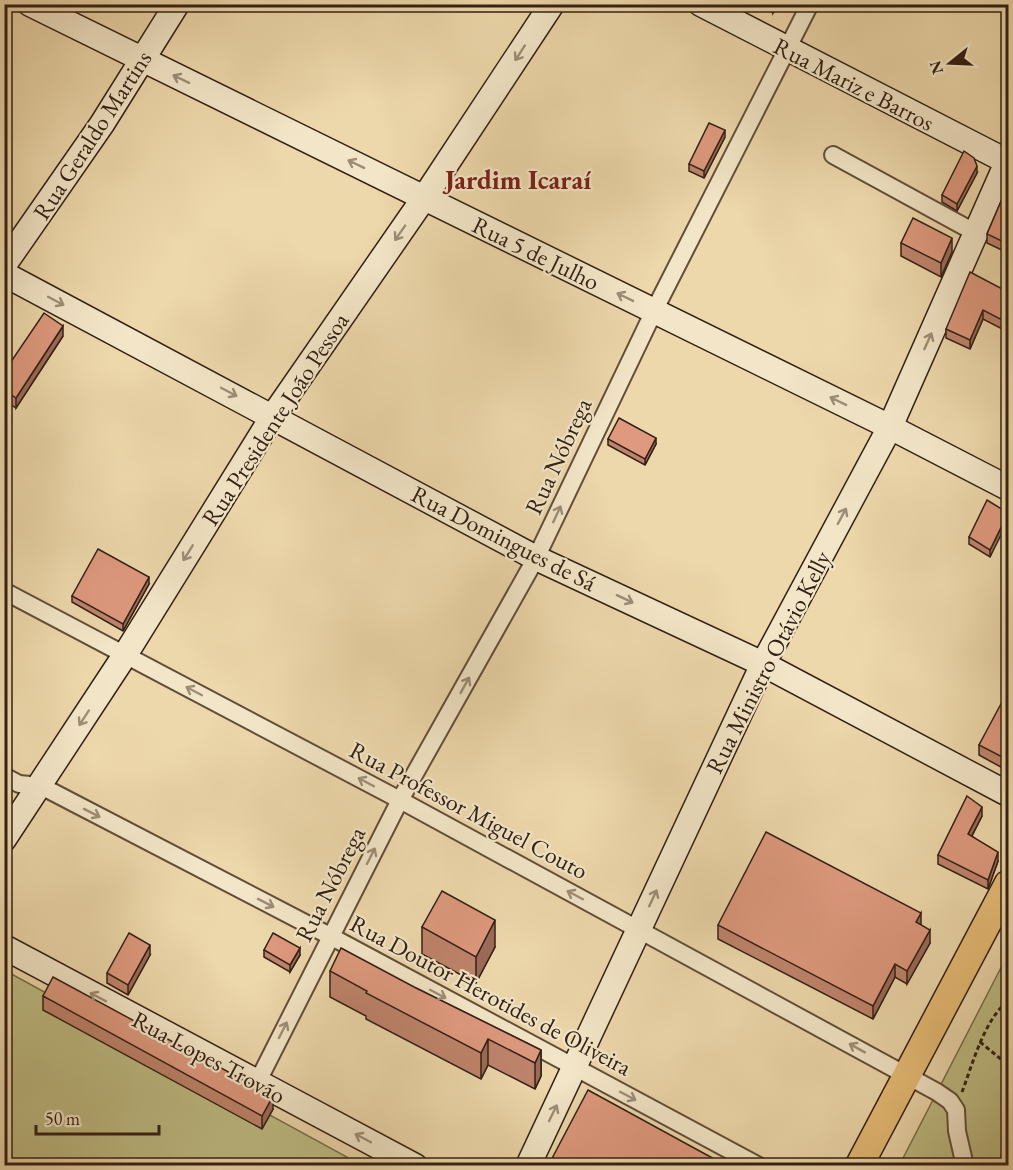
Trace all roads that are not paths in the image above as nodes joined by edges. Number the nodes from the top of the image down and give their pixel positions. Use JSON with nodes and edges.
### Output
{"nodes":[{"id":1,"x":30,"y":4,"type":"edge"},
{"id":2,"x":177,"y":4,"type":"edge"},
{"id":3,"x":552,"y":4,"type":"edge"},
{"id":4,"x":701,"y":4,"type":"edge"},
{"id":5,"x":810,"y":4,"type":"edge"},
{"id":6,"x":787,"y":49,"type":"junction"},
{"id":7,"x":141,"y":59,"type":"junction"},
{"id":8,"x":833,"y":155,"type":"dead end"},
{"id":9,"x":1008,"y":161,"type":"edge"},
{"id":10,"x":424,"y":198,"type":"junction"},
{"id":11,"x":976,"y":233,"type":"junction"},
{"id":12,"x":4,"y":265,"type":"edge"},
{"id":13,"x":4,"y":274,"type":"edge"},
{"id":14,"x":654,"y":311,"type":"junction"},
{"id":15,"x":273,"y":416,"type":"junction"},
{"id":16,"x":890,"y":427,"type":"junction"},
{"id":17,"x":1008,"y":488,"type":"edge"},
{"id":18,"x":537,"y":558,"type":"junction"},
{"id":19,"x":4,"y":591,"type":"edge"},
{"id":20,"x":125,"y":655,"type":"junction"},
{"id":21,"x":763,"y":664,"type":"junction"},
{"id":22,"x":4,"y":776,"type":"edge"},
{"id":23,"x":40,"y":786,"type":"junction"},
{"id":24,"x":1008,"y":794,"type":"edge"},
{"id":25,"x":400,"y":800,"type":"junction"},
{"id":26,"x":4,"y":839,"type":"edge"},
{"id":27,"x":1008,"y":884,"type":"edge"},
{"id":28,"x":638,"y":929,"type":"junction"},
{"id":29,"x":330,"y":936,"type":"junction"},
{"id":30,"x":4,"y":946,"type":"edge"},
{"id":31,"x":575,"y":1068,"type":"junction"},
{"id":32,"x":908,"y":1076,"type":"junction"},
{"id":33,"x":257,"y":1083,"type":"junction"},
{"id":34,"x":415,"y":1166,"type":"edge"},
{"id":35,"x":528,"y":1166,"type":"edge"},
{"id":36,"x":759,"y":1166,"type":"edge"},
{"id":37,"x":859,"y":1166,"type":"edge"},
{"id":38,"x":965,"y":1166,"type":"edge"}],
"edges":[{"from":1,"to":7,"type":"street","name":"Rua 5 de Julho"},
{"from":2,"to":7,"type":"street","name":"Rua Geraldo Martins"},
{"from":3,"to":10,"type":"street","name":"Rua Presidente João Pessoa","one_way":true},
{"from":4,"to":6,"type":"street","name":"Rua Mariz e Barros"},
{"from":5,"to":6,"type":"street","name":"Rua Nóbrega"},
{"from":6,"to":9,"type":"street","name":"Rua Mariz e Barros"},
{"from":6,"to":14,"type":"street","name":"Rua Nóbrega"},
{"from":10,"to":7,"type":"street","name":"Rua 5 de Julho","one_way":true},
{"from":7,"to":12,"type":"street","name":"Rua Geraldo Martins"},
{"from":8,"to":11,"type":"street"},
{"from":9,"to":11,"type":"street","name":"Rua Ministro Otávio Kelly"},
{"from":14,"to":10,"type":"street","name":"Rua 5 de Julho","one_way":true},
{"from":10,"to":15,"type":"street","name":"Rua Presidente João Pessoa","one_way":true},
{"from":16,"to":11,"type":"street","name":"Rua Ministro Otávio Kelly","one_way":true},
{"from":13,"to":15,"type":"street","name":"Rua Domingues de Sá","one_way":true},
{"from":16,"to":14,"type":"street","name":"Rua 5 de Julho","one_way":true},
{"from":18,"to":14,"type":"street","name":"Rua Nóbrega","one_way":true},
{"from":15,"to":18,"type":"street","name":"Rua Domingues de Sá"},
{"from":15,"to":20,"type":"street","name":"Rua Presidente João Pessoa","one_way":true},
{"from":16,"to":17,"type":"street","name":"Rua 5 de Julho"},
{"from":21,"to":16,"type":"street","name":"Rua Ministro Otávio Kelly","one_way":true},
{"from":18,"to":21,"type":"street","name":"Rua Domingues de Sá","one_way":true},
{"from":25,"to":18,"type":"street","name":"Rua Nóbrega","one_way":true},
{"from":19,"to":20,"type":"street","name":"Rua Professor Miguel Couto"},
{"from":20,"to":23,"type":"street","name":"Rua Presidente João Pessoa","one_way":true},
{"from":25,"to":20,"type":"street","name":"Rua Professor Miguel Couto","one_way":true},
{"from":21,"to":24,"type":"street","name":"Rua Domingues de Sá"},
{"from":28,"to":21,"type":"street","name":"Rua Ministro Otávio Kelly","one_way":true},
{"from":22,"to":23,"type":"street","name":"Rua Doutor Herotides de Oliveira"},
{"from":23,"to":26,"type":"street","name":"Rua Presidente João Pessoa"},
{"from":23,"to":29,"type":"street","name":"Rua Doutor Herotides de Oliveira","one_way":true},
{"from":28,"to":25,"type":"street","name":"Rua Professor Miguel Couto","one_way":true},
{"from":29,"to":25,"type":"street","name":"Rua Nóbrega","one_way":true},
{"from":27,"to":32,"type":"main road"},
{"from":28,"to":31,"type":"street","name":"Rua Ministro Otávio Kelly"},
{"from":32,"to":28,"type":"street","name":"Rua Professor Miguel Couto","one_way":true},
{"from":29,"to":31,"type":"street","name":"Rua Doutor Herotides de Oliveira","one_way":true},
{"from":33,"to":29,"type":"street","name":"Rua Nóbrega","one_way":true},
{"from":33,"to":30,"type":"street","name":"Rua Lopes Trovão","one_way":true},
{"from":35,"to":31,"type":"street","name":"Rua Ministro Otávio Kelly","one_way":true},
{"from":31,"to":36,"type":"street","name":"Rua Doutor Herotides de Oliveira","one_way":true},
{"from":32,"to":37,"type":"main road"},
{"from":32,"to":38,"type":"street","name":"Rua Professor Miguel Couto"},
{"from":34,"to":33,"type":"street","name":"Rua Lopes Trovão","one_way":true}]}
